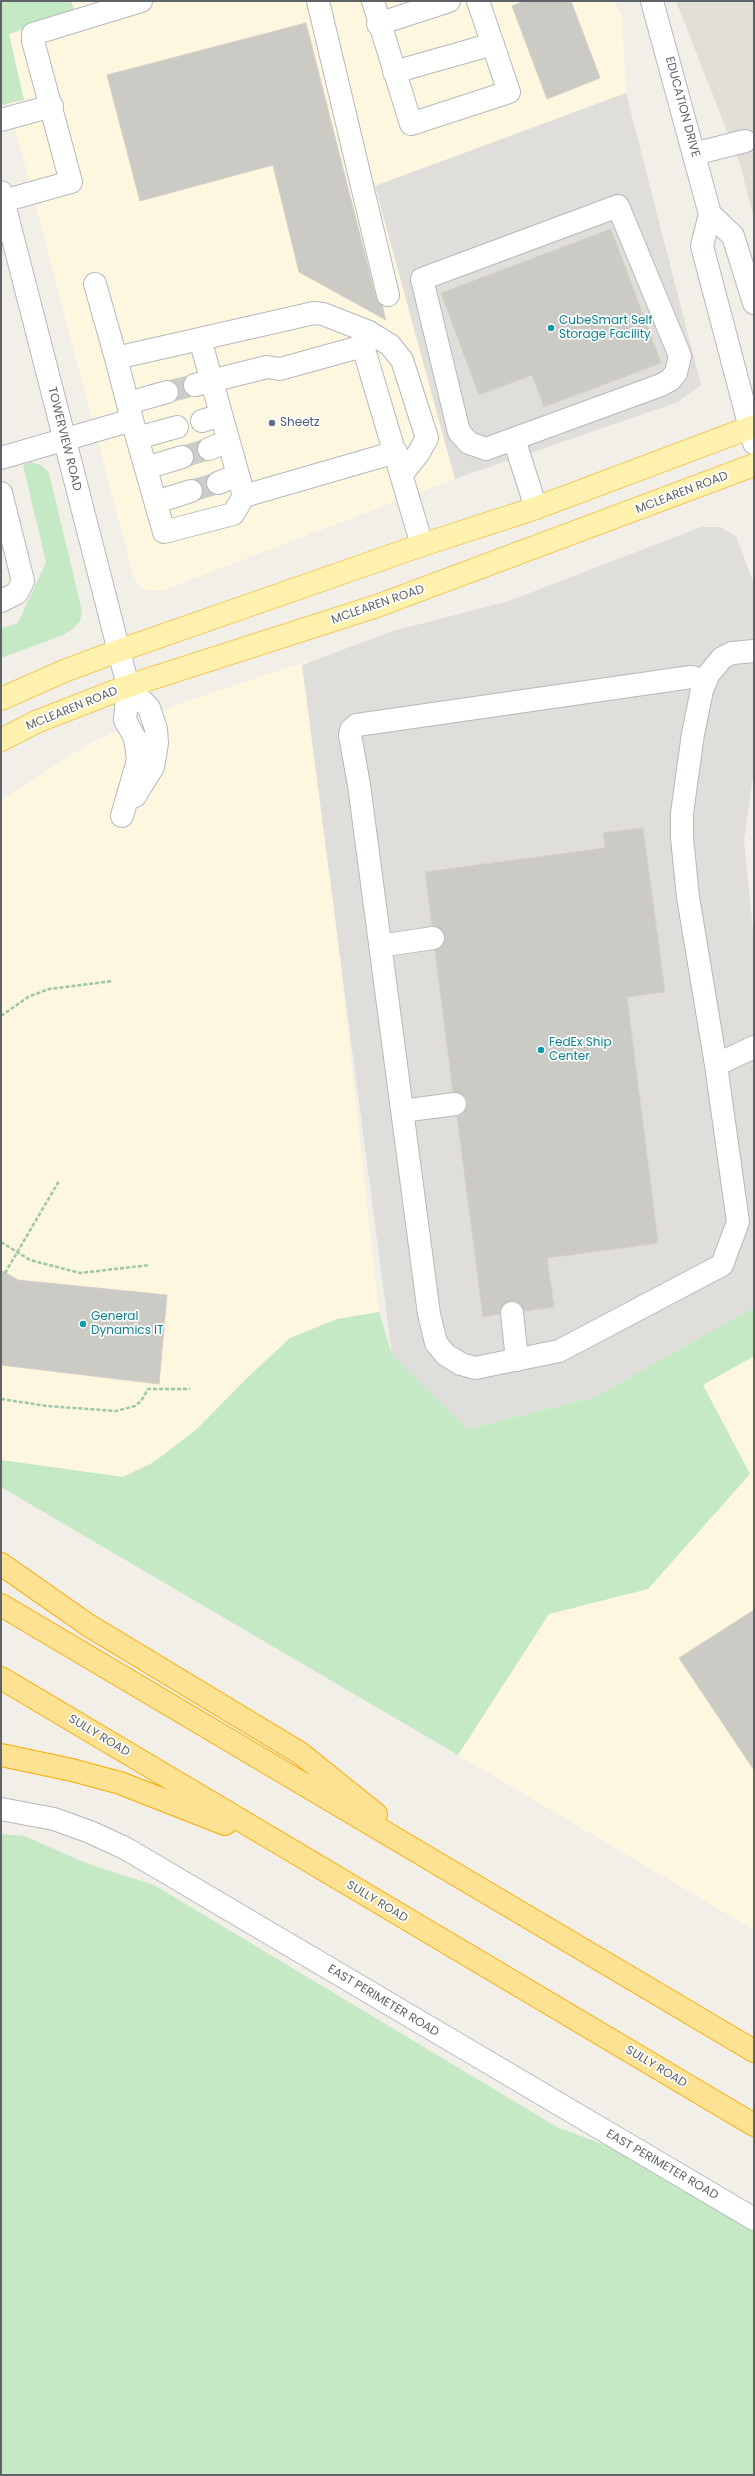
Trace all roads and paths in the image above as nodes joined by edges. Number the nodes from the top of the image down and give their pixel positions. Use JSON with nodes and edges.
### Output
{"nodes":[{"id":1,"x":141,"y":1,"type":"edge"},
{"id":2,"x":318,"y":1,"type":"edge"},
{"id":3,"x":373,"y":1,"type":"edge"},
{"id":4,"x":449,"y":1,"type":"edge"},
{"id":5,"x":478,"y":1,"type":"edge"},
{"id":6,"x":652,"y":1,"type":"edge"},
{"id":7,"x":378,"y":24,"type":"junction"},
{"id":8,"x":493,"y":44,"type":"junction"},
{"id":9,"x":394,"y":72,"type":"junction"},
{"id":10,"x":52,"y":106,"type":"junction"},
{"id":11,"x":1,"y":120,"type":"edge"},
{"id":12,"x":745,"y":141,"type":"dead end"},
{"id":13,"x":694,"y":154,"type":"junction"},
{"id":14,"x":2,"y":196,"type":"edge"},
{"id":15,"x":710,"y":214,"type":"junction"},
{"id":16,"x":95,"y":284,"type":"dead end"},
{"id":17,"x":388,"y":296,"type":"dead end"},
{"id":18,"x":754,"y":303,"type":"edge"},
{"id":19,"x":200,"y":339,"type":"junction"},
{"id":20,"x":366,"y":339,"type":"junction"},
{"id":21,"x":116,"y":358,"type":"junction"},
{"id":22,"x":204,"y":382,"type":"junction"},
{"id":23,"x":166,"y":392,"type":"tunnel mouth"},
{"id":24,"x":133,"y":420,"type":"junction"},
{"id":25,"x":177,"y":427,"type":"dead end"},
{"id":26,"x":752,"y":432,"type":"edge"},
{"id":27,"x":64,"y":438,"type":"junction"},
{"id":28,"x":514,"y":439,"type":"junction"},
{"id":29,"x":396,"y":452,"type":"junction"},
{"id":30,"x":182,"y":457,"type":"tunnel mouth"},
{"id":31,"x":1,"y":458,"type":"edge"},
{"id":32,"x":754,"y":466,"type":"edge"},
{"id":33,"x":146,"y":468,"type":"junction"},
{"id":34,"x":402,"y":474,"type":"junction"},
{"id":35,"x":238,"y":475,"type":"junction"},
{"id":36,"x":218,"y":483,"type":"tunnel mouth"},
{"id":37,"x":191,"y":491,"type":"tunnel mouth"},
{"id":38,"x":1,"y":493,"type":"edge"},
{"id":39,"x":244,"y":496,"type":"junction"},
{"id":40,"x":156,"y":502,"type":"junction"},
{"id":41,"x":536,"y":508,"type":"junction"},
{"id":42,"x":4,"y":518,"type":"edge"},
{"id":43,"x":422,"y":545,"type":"junction"},
{"id":44,"x":1,"y":601,"type":"edge"},
{"id":45,"x":118,"y":651,"type":"junction"},
{"id":46,"x":754,"y":651,"type":"edge"},
{"id":47,"x":706,"y":681,"type":"junction"},
{"id":48,"x":128,"y":686,"type":"junction"},
{"id":49,"x":1,"y":699,"type":"edge"},
{"id":50,"x":1,"y":740,"type":"edge"},
{"id":51,"x":433,"y":938,"type":"dead end"},
{"id":52,"x":380,"y":946,"type":"junction"},
{"id":53,"x":113,"y":981,"type":"dead end"},
{"id":54,"x":1,"y":1016,"type":"edge"},
{"id":55,"x":754,"y":1046,"type":"edge"},
{"id":56,"x":716,"y":1065,"type":"junction"},
{"id":57,"x":455,"y":1104,"type":"dead end"},
{"id":58,"x":402,"y":1111,"type":"junction"},
{"id":59,"x":59,"y":1180,"type":"dead end"},
{"id":60,"x":1,"y":1242,"type":"edge"},
{"id":61,"x":16,"y":1252,"type":"junction"},
{"id":62,"x":150,"y":1265,"type":"dead end"},
{"id":63,"x":5,"y":1273,"type":"dead end"},
{"id":64,"x":512,"y":1313,"type":"dead end"},
{"id":65,"x":516,"y":1360,"type":"junction"},
{"id":66,"x":190,"y":1389,"type":"dead end"},
{"id":67,"x":1,"y":1399,"type":"edge"},
{"id":68,"x":1,"y":1564,"type":"edge"},
{"id":69,"x":1,"y":1605,"type":"edge"},
{"id":70,"x":1,"y":1678,"type":"edge"},
{"id":71,"x":1,"y":1755,"type":"edge"},
{"id":72,"x":1,"y":1808,"type":"edge"},
{"id":73,"x":300,"y":1856,"type":"junction"},
{"id":74,"x":433,"y":1861,"type":"junction"},
{"id":75,"x":754,"y":2051,"type":"edge"},
{"id":76,"x":754,"y":2125,"type":"edge"},
{"id":77,"x":754,"y":2219,"type":"edge"}],
"edges":[{"from":1,"to":10,"type":"street"},
{"from":2,"to":17,"type":"street"},
{"from":3,"to":7,"type":"street"},
{"from":4,"to":7,"type":"street"},
{"from":5,"to":8,"type":"street"},
{"from":6,"to":13,"type":"street","name":"EDUCATION DRIVE"},
{"from":7,"to":9,"type":"street"},
{"from":8,"to":9,"type":"street"},
{"from":8,"to":9,"type":"street"},
{"from":10,"to":11,"type":"street"},
{"from":10,"to":14,"type":"street"},
{"from":12,"to":13,"type":"street"},
{"from":13,"to":15,"type":"street","name":"EDUCATION DRIVE"},
{"from":14,"to":27,"type":"street","name":"TOWERVIEW ROAD"},
{"from":15,"to":18,"type":"street"},
{"from":15,"to":26,"type":"street","name":"EDUCATION DRIVE"},
{"from":16,"to":21,"type":"street"},
{"from":19,"to":20,"type":"street"},
{"from":19,"to":21,"type":"street"},
{"from":19,"to":22,"type":"street"},
{"from":20,"to":22,"type":"street"},
{"from":20,"to":29,"type":"street"},
{"from":20,"to":34,"type":"street"},
{"from":21,"to":24,"type":"street"},
{"from":22,"to":35,"type":"street"},
{"from":23,"to":24,"type":"street"},
{"from":24,"to":25,"type":"street"},
{"from":24,"to":27,"type":"street"},
{"from":24,"to":33,"type":"street"},
{"from":26,"to":41,"type":"main road"},
{"from":27,"to":31,"type":"street"},
{"from":27,"to":45,"type":"street","name":"TOWERVIEW ROAD"},
{"from":28,"to":28,"type":"street"},
{"from":28,"to":41,"type":"street"},
{"from":29,"to":34,"type":"street"},
{"from":29,"to":39,"type":"street"},
{"from":30,"to":33,"type":"street"},
{"from":32,"to":48,"type":"main road","name":"MCLEAREN ROAD"},
{"from":33,"to":40,"type":"street"},
{"from":34,"to":43,"type":"street"},
{"from":35,"to":36,"type":"street"},
{"from":35,"to":39,"type":"street"},
{"from":37,"to":40,"type":"street"},
{"from":38,"to":42,"type":"street"},
{"from":39,"to":40,"type":"street"},
{"from":41,"to":43,"type":"main road"},
{"from":42,"to":44,"type":"street"},
{"from":43,"to":45,"type":"main road"},
{"from":45,"to":48,"type":"street","name":"TOWERVIEW ROAD"},
{"from":45,"to":49,"type":"main road"},
{"from":46,"to":47,"type":"street"},
{"from":47,"to":52,"type":"street"},
{"from":47,"to":56,"type":"street"},
{"from":48,"to":48,"type":"street"},
{"from":48,"to":50,"type":"main road","name":"MCLEAREN ROAD"},
{"from":51,"to":52,"type":"street"},
{"from":52,"to":58,"type":"street"},
{"from":53,"to":54,"type":"path"},
{"from":55,"to":56,"type":"street"},
{"from":56,"to":65,"type":"street"},
{"from":57,"to":58,"type":"street"},
{"from":58,"to":65,"type":"street"},
{"from":59,"to":61,"type":"path"},
{"from":60,"to":61,"type":"path"},
{"from":61,"to":62,"type":"path"},
{"from":61,"to":63,"type":"path"},
{"from":64,"to":65,"type":"street"},
{"from":66,"to":67,"type":"path"},
{"from":68,"to":74,"type":"highway"},
{"from":69,"to":74,"type":"highway"},
{"from":70,"to":73,"type":"highway","name":"SULLY ROAD"},
{"from":71,"to":73,"type":"highway"},
{"from":72,"to":77,"type":"street","name":"EAST PERIMETER ROAD"},
{"from":73,"to":76,"type":"highway","name":"SULLY ROAD"},
{"from":74,"to":75,"type":"highway"}]}
